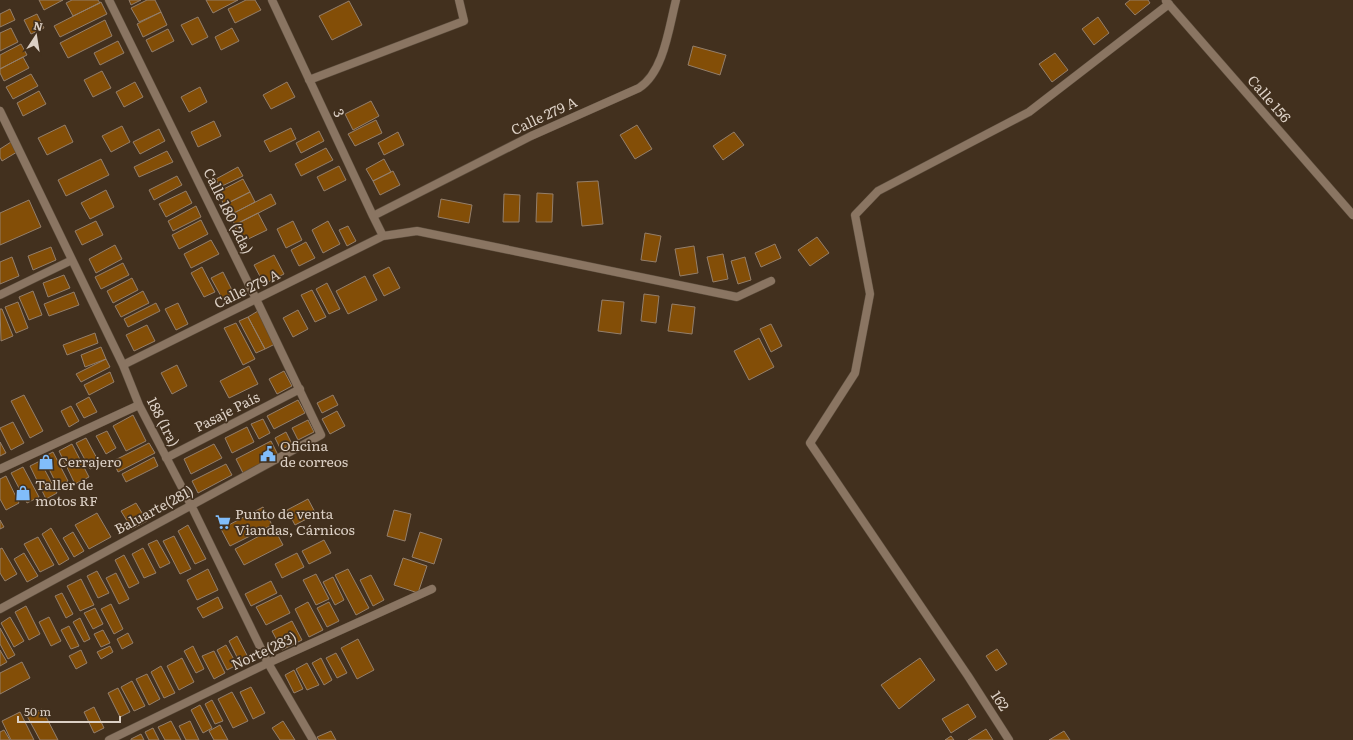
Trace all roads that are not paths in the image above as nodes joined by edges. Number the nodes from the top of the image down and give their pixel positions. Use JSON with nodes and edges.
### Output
{"nodes":[{"id":1,"x":109,"y":0,"type":"edge"},
{"id":2,"x":272,"y":0,"type":"edge"},
{"id":3,"x":459,"y":0,"type":"edge"},
{"id":4,"x":676,"y":0,"type":"edge"},
{"id":5,"x":1167,"y":2,"type":"edge"},
{"id":6,"x":309,"y":80,"type":"junction"},
{"id":7,"x":0,"y":111,"type":"edge"},
{"id":8,"x":1353,"y":215,"type":"edge"},
{"id":9,"x":373,"y":216,"type":"junction"},
{"id":10,"x":384,"y":236,"type":"junction"},
{"id":11,"x":72,"y":260,"type":"junction"},
{"id":12,"x":771,"y":281,"type":"dead end"},
{"id":13,"x":0,"y":295,"type":"edge"},
{"id":14,"x":256,"y":299,"type":"junction"},
{"id":15,"x":123,"y":365,"type":"junction"},
{"id":16,"x":300,"y":389,"type":"junction"},
{"id":17,"x":139,"y":405,"type":"junction"},
{"id":18,"x":321,"y":435,"type":"joint"},
{"id":19,"x":166,"y":458,"type":"junction"},
{"id":20,"x":0,"y":468,"type":"edge"},
{"id":21,"x":191,"y":505,"type":"junction"},
{"id":22,"x":432,"y":590,"type":"dead end"},
{"id":23,"x":0,"y":609,"type":"edge"},
{"id":24,"x":268,"y":662,"type":"junction"},
{"id":25,"x":109,"y":740,"type":"edge"},
{"id":26,"x":313,"y":740,"type":"edge"},
{"id":27,"x":1009,"y":740,"type":"edge"}],
"edges":[{"from":1,"to":14,"type":"street","name":"Calle 180 (2da)"},
{"from":2,"to":6,"type":"street","name":"3"},
{"from":3,"to":6,"type":"street"},
{"from":4,"to":9,"type":"street","name":"Calle 279 A"},
{"from":5,"to":8,"type":"street","name":"Calle 156"},
{"from":5,"to":27,"type":"street","name":"162"},
{"from":6,"to":9,"type":"street","name":"3"},
{"from":7,"to":11,"type":"street","name":"188 (1ra)"},
{"from":9,"to":10,"type":"street","name":"3"},
{"from":10,"to":12,"type":"street","name":"Calle 279 A"},
{"from":10,"to":14,"type":"street","name":"Calle 279 A"},
{"from":11,"to":13,"type":"street"},
{"from":11,"to":15,"type":"street","name":"188 (1ra)"},
{"from":14,"to":15,"type":"street","name":"Calle 279 A"},
{"from":14,"to":16,"type":"street","name":"Calle 180 (2da)"},
{"from":15,"to":17,"type":"street","name":"188 (1ra)"},
{"from":16,"to":18,"type":"street","name":"Calle 180 (2da)"},
{"from":16,"to":19,"type":"street","name":"Pasaje País"},
{"from":17,"to":19,"type":"street","name":"188 (1ra)"},
{"from":17,"to":20,"type":"street"},
{"from":18,"to":21,"type":"street","name":"Baluarte(281)"},
{"from":19,"to":21,"type":"street","name":"188 (1ra)"},
{"from":21,"to":23,"type":"street","name":"Baluarte(281)"},
{"from":21,"to":24,"type":"street","name":"188 (1ra)"},
{"from":22,"to":24,"type":"street","name":"Norte(283)"},
{"from":24,"to":25,"type":"street","name":"Norte(283)"},
{"from":24,"to":26,"type":"street","name":"188 (1ra)"}]}
